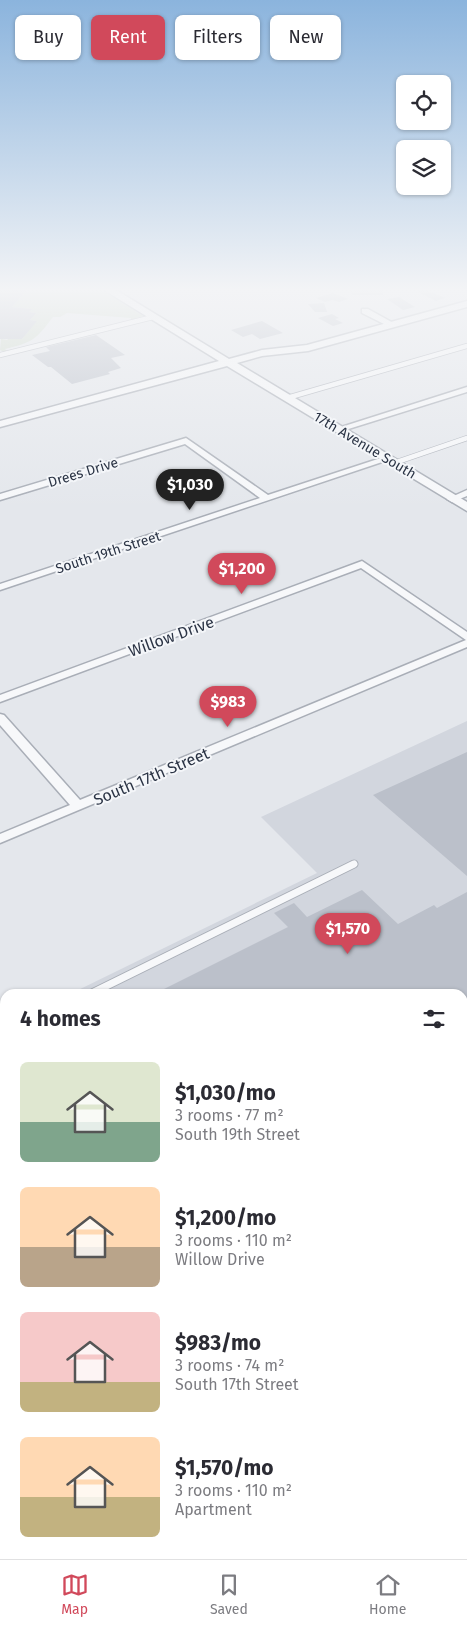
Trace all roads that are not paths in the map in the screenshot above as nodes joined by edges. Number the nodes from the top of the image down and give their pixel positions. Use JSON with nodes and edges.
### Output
{"nodes":[{"id":1,"x":225,"y":363,"type":"edge"},
{"id":2,"x":229,"y":363,"type":"edge"},
{"id":3,"x":409,"y":363,"type":"edge"},
{"id":4,"x":467,"y":389,"type":"edge"},
{"id":5,"x":287,"y":398,"type":"junction"},
{"id":6,"x":0,"y":424,"type":"edge"},
{"id":7,"x":339,"y":430,"type":"junction"},
{"id":8,"x":467,"y":438,"type":"edge"},
{"id":9,"x":390,"y":461,"type":"junction"},
{"id":10,"x":467,"y":493,"type":"edge"},
{"id":11,"x":0,"y":497,"type":"edge"},
{"id":12,"x":267,"y":498,"type":"junction"},
{"id":13,"x":452,"y":498,"type":"junction"},
{"id":14,"x":467,"y":508,"type":"edge"},
{"id":15,"x":0,"y":588,"type":"edge"},
{"id":16,"x":467,"y":637,"type":"edge"},
{"id":17,"x":467,"y":643,"type":"edge"},
{"id":18,"x":0,"y":699,"type":"edge"},
{"id":19,"x":0,"y":718,"type":"edge"},
{"id":20,"x":78,"y":806,"type":"junction"},
{"id":21,"x":0,"y":839,"type":"edge"},
{"id":22,"x":354,"y":864,"type":"dead end"},
{"id":23,"x":100,"y":989,"type":"edge"}],
"edges":[{"from":1,"to":6,"type":"street"},
{"from":2,"to":5,"type":"street","name":"17th Avenue South"},
{"from":3,"to":5,"type":"lane"},
{"from":4,"to":7,"type":"street"},
{"from":5,"to":7,"type":"street","name":"17th Avenue South"},
{"from":7,"to":9,"type":"street","name":"17th Avenue South"},
{"from":8,"to":9,"type":"lane"},
{"from":9,"to":12,"type":"street","name":"South 19th Street"},
{"from":9,"to":13,"type":"street","name":"17th Avenue South"},
{"from":10,"to":13,"type":"street"},
{"from":11,"to":12,"type":"street","name":"Drees Drive"},
{"from":12,"to":15,"type":"street","name":"South 19th Street"},
{"from":13,"to":14,"type":"street","name":"17th Avenue South"},
{"from":16,"to":18,"type":"street","name":"Willow Drive"},
{"from":17,"to":20,"type":"street","name":"South 17th Street"},
{"from":19,"to":20,"type":"street"},
{"from":20,"to":21,"type":"street","name":"South 17th Street"},
{"from":22,"to":23,"type":"lane"}]}
